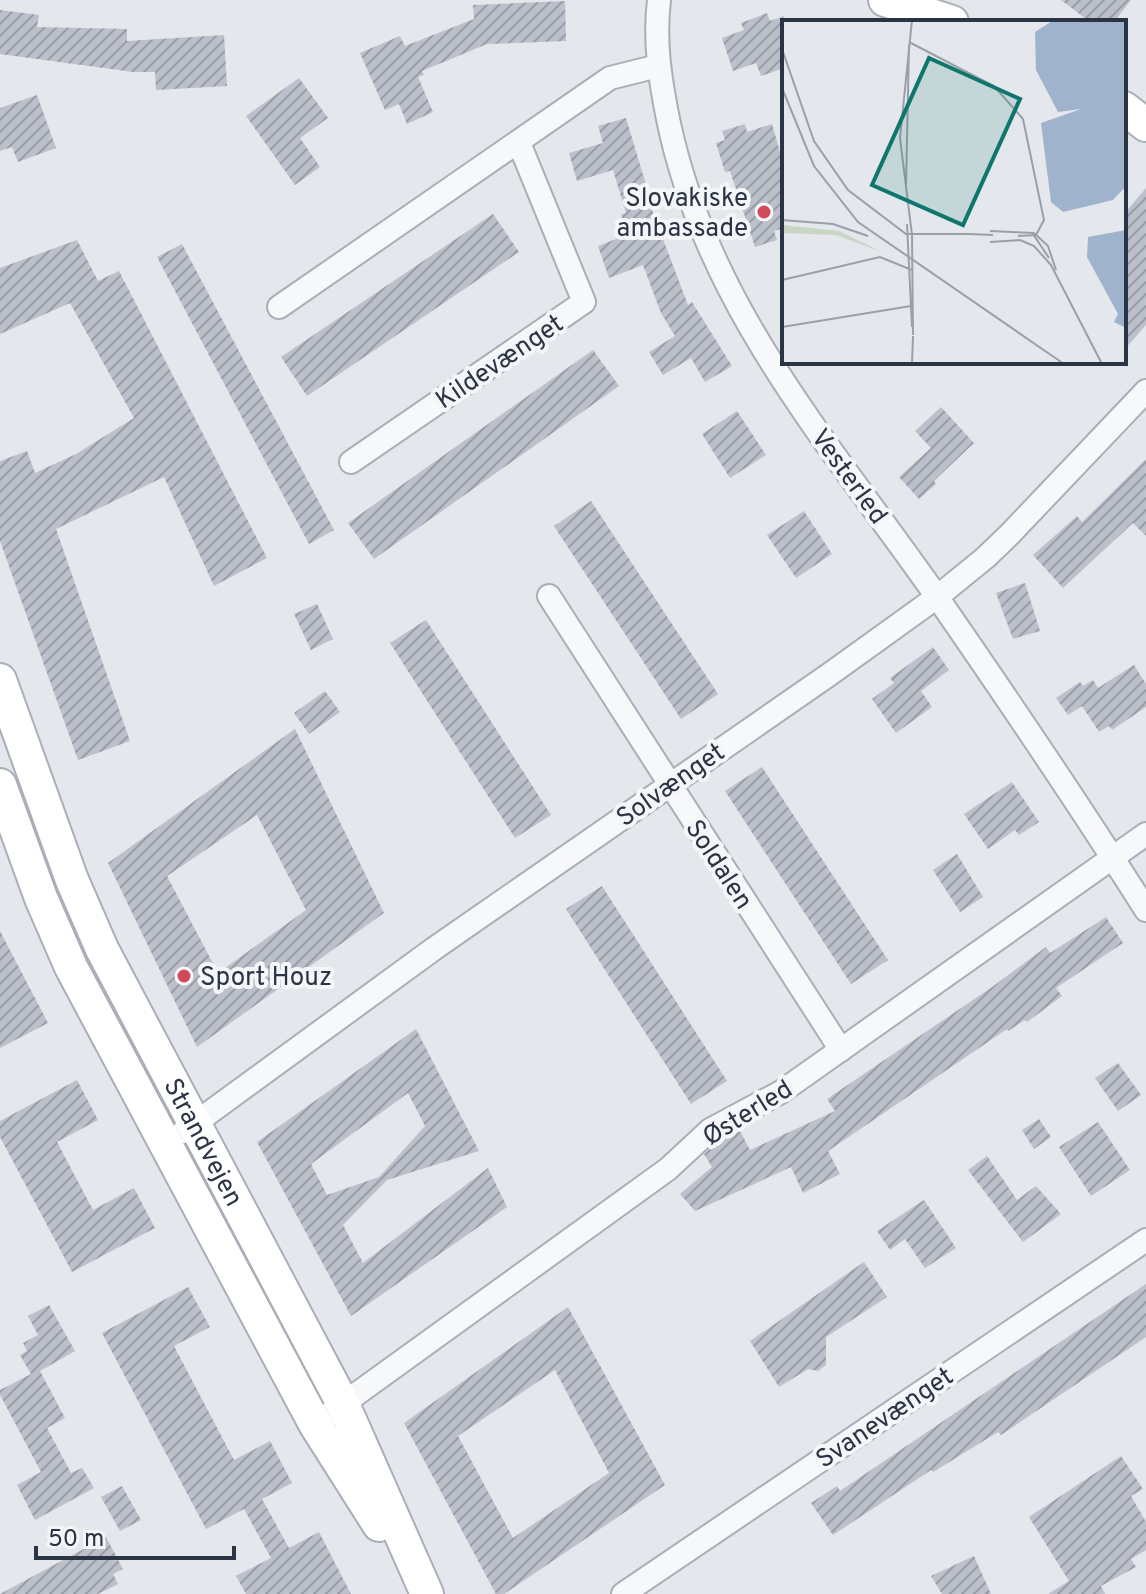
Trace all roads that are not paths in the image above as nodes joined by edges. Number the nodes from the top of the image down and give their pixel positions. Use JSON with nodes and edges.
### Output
{"nodes":[{"id":1,"x":659,"y":0,"type":"edge"},
{"id":2,"x":885,"y":0,"type":"edge"},
{"id":3,"x":946,"y":20,"type":"edge"},
{"id":4,"x":658,"y":66,"type":"junction"},
{"id":5,"x":1126,"y":107,"type":"edge"},
{"id":6,"x":1126,"y":108,"type":"edge"},
{"id":7,"x":1146,"y":114,"type":"edge"},
{"id":8,"x":1146,"y":125,"type":"edge"},
{"id":9,"x":519,"y":143,"type":"junction"},
{"id":10,"x":279,"y":307,"type":"dead end"},
{"id":11,"x":1146,"y":391,"type":"edge"},
{"id":12,"x":351,"y":462,"type":"dead end"},
{"id":13,"x":549,"y":596,"type":"dead end"},
{"id":14,"x":937,"y":597,"type":"junction"},
{"id":15,"x":0,"y":680,"type":"edge"},
{"id":16,"x":669,"y":784,"type":"junction"},
{"id":17,"x":0,"y":785,"type":"edge"},
{"id":18,"x":1146,"y":834,"type":"edge"},
{"id":19,"x":1112,"y":857,"type":"junction"},
{"id":20,"x":1146,"y":910,"type":"edge"},
{"id":21,"x":841,"y":1050,"type":"junction"},
{"id":22,"x":194,"y":1125,"type":"junction"},
{"id":23,"x":166,"y":1144,"type":"junction"},
{"id":24,"x":1146,"y":1240,"type":"edge"},
{"id":25,"x":343,"y":1404,"type":"junction"},
{"id":26,"x":315,"y":1424,"type":"junction"},
{"id":27,"x":426,"y":1594,"type":"edge"},
{"id":28,"x":623,"y":1594,"type":"edge"}],
"edges":[{"from":1,"to":4,"type":"street","name":"Vesterled"},
{"from":2,"to":3,"type":"street"},
{"from":4,"to":9,"type":"street"},
{"from":4,"to":14,"type":"street","name":"Vesterled"},
{"from":5,"to":7,"type":"street"},
{"from":6,"to":8,"type":"street"},
{"from":9,"to":10,"type":"street"},
{"from":9,"to":12,"type":"street","name":"Kildevænget"},
{"from":11,"to":14,"type":"street","name":"Solvænget"},
{"from":13,"to":16,"type":"street","name":"Soldalen"},
{"from":14,"to":16,"type":"street","name":"Solvænget"},
{"from":14,"to":19,"type":"street","name":"Vesterled"},
{"from":15,"to":22,"type":"street","name":"Strandvejen"},
{"from":16,"to":21,"type":"street","name":"Soldalen"},
{"from":16,"to":22,"type":"street","name":"Solvænget"},
{"from":17,"to":23,"type":"street","name":"Strandvejen"},
{"from":18,"to":19,"type":"street","name":"Østerled"},
{"from":19,"to":20,"type":"street","name":"Vesterled"},
{"from":19,"to":21,"type":"street","name":"Østerled"},
{"from":21,"to":25,"type":"street","name":"Østerled"},
{"from":22,"to":23,"type":"street","name":"Solvænget"},
{"from":22,"to":25,"type":"street","name":"Strandvejen"},
{"from":23,"to":26,"type":"street","name":"Strandvejen"},
{"from":24,"to":28,"type":"street","name":"Svanevænget"},
{"from":25,"to":26,"type":"street","name":"Østerled"},
{"from":25,"to":27,"type":"street","name":"Strandvejen"},
{"from":26,"to":27,"type":"street","name":"Strandvejen"}]}
